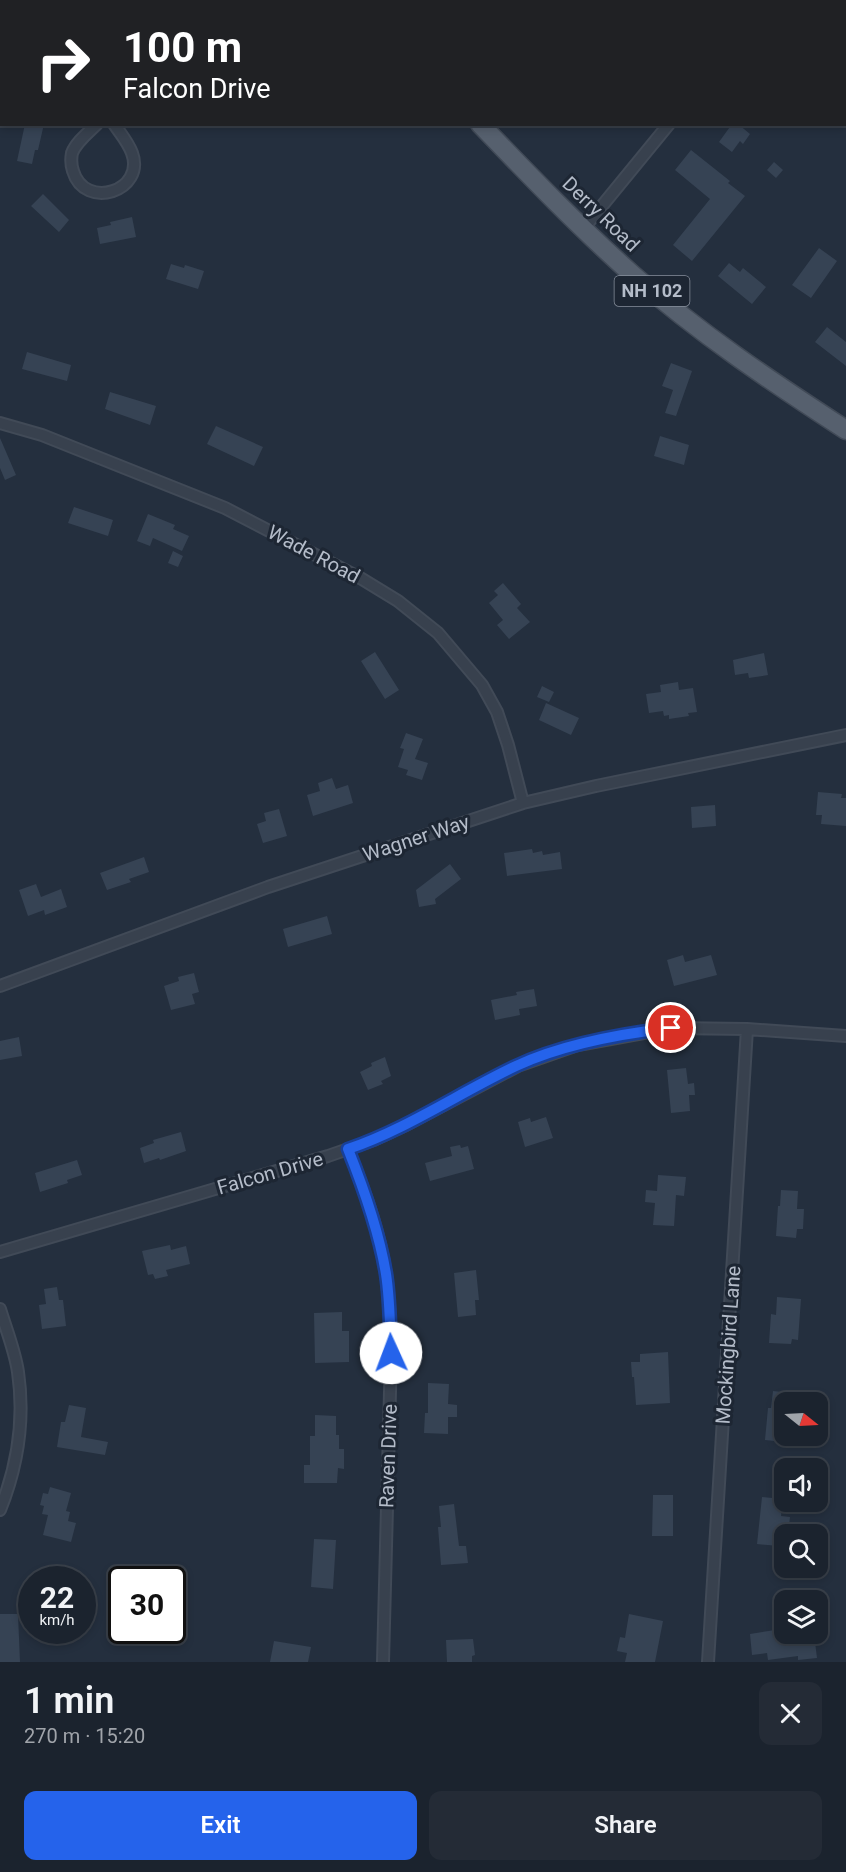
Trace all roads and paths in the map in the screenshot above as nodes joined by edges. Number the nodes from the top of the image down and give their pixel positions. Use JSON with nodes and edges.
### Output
{"nodes":[{"id":1,"x":95,"y":126,"type":"edge"},
{"id":2,"x":115,"y":126,"type":"edge"},
{"id":3,"x":482,"y":126,"type":"edge"},
{"id":4,"x":667,"y":126,"type":"edge"},
{"id":5,"x":583,"y":229,"type":"junction"},
{"id":6,"x":0,"y":423,"type":"edge"},
{"id":7,"x":846,"y":430,"type":"edge"},
{"id":8,"x":846,"y":735,"type":"edge"},
{"id":9,"x":523,"y":803,"type":"junction"},
{"id":10,"x":0,"y":986,"type":"edge"},
{"id":11,"x":747,"y":1029,"type":"junction"},
{"id":12,"x":846,"y":1036,"type":"edge"},
{"id":13,"x":348,"y":1149,"type":"junction"},
{"id":14,"x":0,"y":1252,"type":"edge"},
{"id":15,"x":0,"y":1309,"type":"edge"},
{"id":16,"x":0,"y":1510,"type":"edge"},
{"id":17,"x":383,"y":1662,"type":"edge"},
{"id":18,"x":708,"y":1662,"type":"edge"}],
"edges":[{"from":1,"to":2,"type":"street"},
{"from":3,"to":5,"type":"main road","name":"Derry Road","number":"NH 102"},
{"from":4,"to":5,"type":"street"},
{"from":5,"to":7,"type":"main road","name":"Derry Road","number":"NH 102"},
{"from":6,"to":9,"type":"street","name":"Wade Road"},
{"from":8,"to":9,"type":"street","name":"Wagner Way"},
{"from":9,"to":10,"type":"street","name":"Wagner Way"},
{"from":11,"to":12,"type":"street","name":"Falcon Drive"},
{"from":11,"to":13,"type":"street","name":"Falcon Drive"},
{"from":11,"to":18,"type":"street","name":"Mockingbird Lane"},
{"from":13,"to":14,"type":"street","name":"Falcon Drive"},
{"from":13,"to":17,"type":"street","name":"Raven Drive"},
{"from":15,"to":16,"type":"street"}]}
